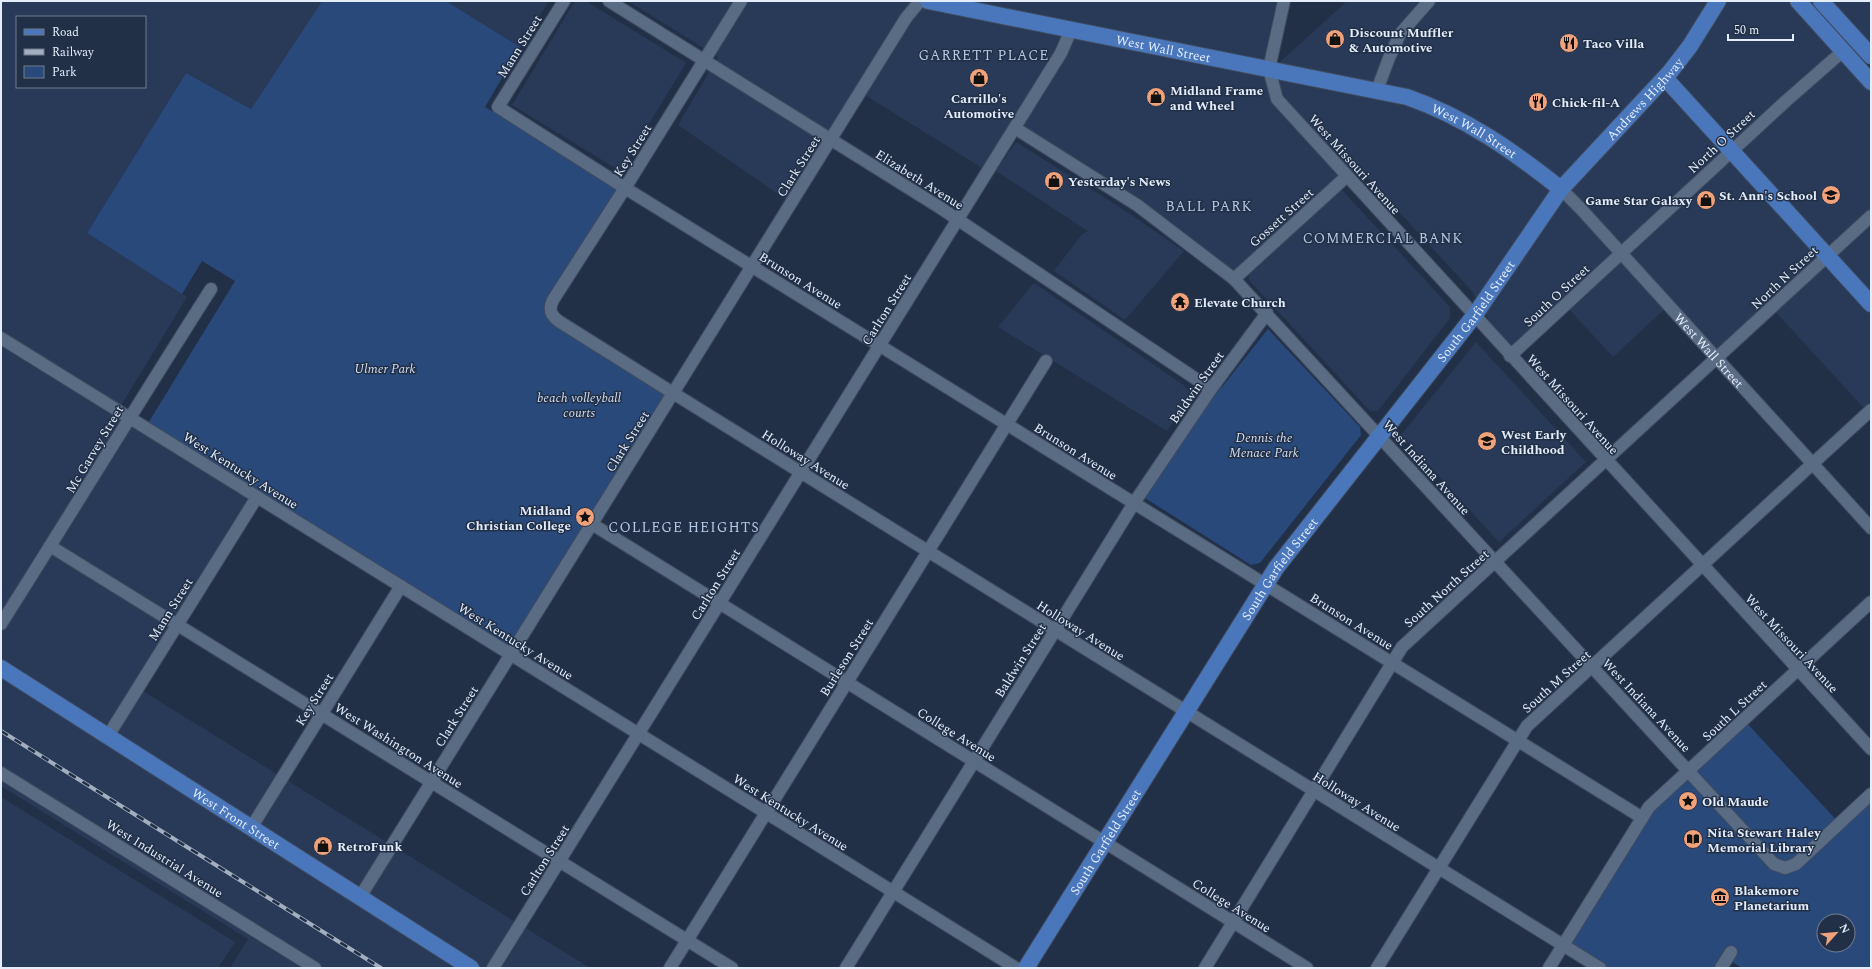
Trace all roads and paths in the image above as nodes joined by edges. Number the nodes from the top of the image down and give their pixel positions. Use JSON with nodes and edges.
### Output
{"nodes":[{"id":1,"x":564,"y":1,"type":"edge"},
{"id":2,"x":609,"y":1,"type":"edge"},
{"id":3,"x":741,"y":1,"type":"edge"},
{"id":4,"x":920,"y":1,"type":"edge"},
{"id":5,"x":928,"y":1,"type":"edge"},
{"id":6,"x":1284,"y":1,"type":"edge"},
{"id":7,"x":1429,"y":1,"type":"edge"},
{"id":8,"x":1718,"y":1,"type":"edge"},
{"id":9,"x":1798,"y":1,"type":"edge"},
{"id":10,"x":1820,"y":1,"type":"edge"},
{"id":11,"x":1071,"y":30,"type":"junction"},
{"id":12,"x":1843,"y":51,"type":"junction"},
{"id":13,"x":1871,"y":56,"type":"edge"},
{"id":14,"x":704,"y":60,"type":"junction"},
{"id":15,"x":1269,"y":69,"type":"junction"},
{"id":16,"x":1665,"y":78,"type":"junction"},
{"id":17,"x":1871,"y":82,"type":"edge"},
{"id":18,"x":1377,"y":90,"type":"junction"},
{"id":19,"x":498,"y":107,"type":"joint"},
{"id":20,"x":1015,"y":128,"type":"junction"},
{"id":21,"x":831,"y":139,"type":"junction"},
{"id":22,"x":1732,"y":151,"type":"junction"},
{"id":23,"x":1347,"y":176,"type":"junction"},
{"id":24,"x":625,"y":188,"type":"junction"},
{"id":25,"x":1561,"y":189,"type":"junction"},
{"id":26,"x":1871,"y":216,"type":"edge"},
{"id":27,"x":958,"y":219,"type":"junction"},
{"id":28,"x":1621,"y":254,"type":"junction"},
{"id":29,"x":1828,"y":257,"type":"junction"},
{"id":30,"x":752,"y":266,"type":"junction"},
{"id":31,"x":1234,"y":279,"type":"junction"},
{"id":32,"x":211,"y":288,"type":"dead end"},
{"id":33,"x":1871,"y":304,"type":"edge"},
{"id":34,"x":551,"y":313,"type":"joint"},
{"id":35,"x":1267,"y":313,"type":"junction"},
{"id":36,"x":1474,"y":316,"type":"junction"},
{"id":37,"x":1,"y":338,"type":"edge"},
{"id":38,"x":880,"y":345,"type":"junction"},
{"id":39,"x":1510,"y":356,"type":"junction"},
{"id":40,"x":1716,"y":359,"type":"junction"},
{"id":41,"x":1046,"y":361,"type":"dead end"},
{"id":42,"x":1211,"y":389,"type":"junction"},
{"id":43,"x":673,"y":393,"type":"junction"},
{"id":44,"x":1871,"y":410,"type":"edge"},
{"id":45,"x":129,"y":417,"type":"junction"},
{"id":46,"x":1007,"y":424,"type":"junction"},
{"id":47,"x":1380,"y":436,"type":"junction"},
{"id":48,"x":1606,"y":461,"type":"junction"},
{"id":49,"x":1812,"y":464,"type":"junction"},
{"id":50,"x":800,"y":472,"type":"junction"},
{"id":51,"x":257,"y":497,"type":"junction"},
{"id":52,"x":1134,"y":503,"type":"junction"},
{"id":53,"x":592,"y":524,"type":"junction"},
{"id":54,"x":1871,"y":528,"type":"edge"},
{"id":55,"x":50,"y":546,"type":"junction"},
{"id":56,"x":928,"y":552,"type":"junction"},
{"id":57,"x":1496,"y":562,"type":"junction"},
{"id":58,"x":1702,"y":566,"type":"junction"},
{"id":59,"x":1266,"y":585,"type":"junction"},
{"id":60,"x":401,"y":586,"type":"junction"},
{"id":61,"x":1871,"y":602,"type":"edge"},
{"id":62,"x":720,"y":604,"type":"junction"},
{"id":63,"x":1,"y":624,"type":"edge"},
{"id":64,"x":178,"y":624,"type":"junction"},
{"id":65,"x":1055,"y":630,"type":"junction"},
{"id":66,"x":511,"y":654,"type":"junction"},
{"id":67,"x":1393,"y":663,"type":"junction"},
{"id":68,"x":1592,"y":666,"type":"junction"},
{"id":69,"x":1,"y":668,"type":"edge"},
{"id":70,"x":1798,"y":670,"type":"junction"},
{"id":71,"x":847,"y":682,"type":"junction"},
{"id":72,"x":1186,"y":712,"type":"junction"},
{"id":73,"x":321,"y":713,"type":"junction"},
{"id":74,"x":639,"y":734,"type":"junction"},
{"id":75,"x":108,"y":736,"type":"junction"},
{"id":76,"x":1517,"y":741,"type":"junction"},
{"id":77,"x":1871,"y":749,"type":"edge"},
{"id":78,"x":975,"y":761,"type":"junction"},
{"id":79,"x":1688,"y":771,"type":"junction"},
{"id":80,"x":1,"y":773,"type":"edge"},
{"id":81,"x":432,"y":782,"type":"junction"},
{"id":82,"x":1314,"y":792,"type":"junction"},
{"id":83,"x":1871,"y":794,"type":"edge"},
{"id":84,"x":766,"y":813,"type":"junction"},
{"id":85,"x":1641,"y":818,"type":"junction"},
{"id":86,"x":251,"y":828,"type":"junction"},
{"id":87,"x":1104,"y":842,"type":"junction"},
{"id":88,"x":559,"y":861,"type":"junction"},
{"id":89,"x":1439,"y":868,"type":"junction"},
{"id":90,"x":893,"y":892,"type":"junction"},
{"id":91,"x":360,"y":898,"type":"junction"},
{"id":92,"x":1233,"y":922,"type":"junction"},
{"id":93,"x":687,"y":940,"type":"junction"},
{"id":94,"x":1563,"y":945,"type":"junction"},
{"id":95,"x":1731,"y":952,"type":"dead end"},
{"id":96,"x":315,"y":968,"type":"edge"},
{"id":97,"x":471,"y":968,"type":"edge"},
{"id":98,"x":494,"y":968,"type":"edge"},
{"id":99,"x":670,"y":968,"type":"edge"},
{"id":100,"x":732,"y":968,"type":"edge"},
{"id":101,"x":846,"y":968,"type":"edge"},
{"id":102,"x":1016,"y":968,"type":"edge"},
{"id":103,"x":1026,"y":968,"type":"edge"},
{"id":104,"x":1205,"y":968,"type":"edge"},
{"id":105,"x":1308,"y":968,"type":"edge"},
{"id":106,"x":1377,"y":968,"type":"edge"},
{"id":107,"x":1549,"y":968,"type":"edge"},
{"id":108,"x":1600,"y":968,"type":"edge"},
{"id":109,"x":1721,"y":968,"type":"edge"}],
"edges":[{"from":1,"to":19,"type":"street","name":"Mann Street"},
{"from":2,"to":14,"type":"street","name":"Elizabeth Avenue"},
{"from":3,"to":14,"type":"street","name":"Key Street"},
{"from":4,"to":21,"type":"street","name":"Clark Street"},
{"from":5,"to":11,"type":"main road","name":"West Wall Street"},
{"from":6,"to":15,"type":"street"},
{"from":7,"to":18,"type":"street"},
{"from":8,"to":16,"type":"main road","name":"Andrews Highway"},
{"from":9,"to":12,"type":"main road"},
{"from":10,"to":13,"type":"main road"},
{"from":11,"to":15,"type":"main road","name":"West Wall Street"},
{"from":11,"to":20,"type":"street","name":"Carlton Street"},
{"from":12,"to":17,"type":"main road"},
{"from":12,"to":22,"type":"street","name":"North O Street"},
{"from":14,"to":21,"type":"street","name":"Elizabeth Avenue"},
{"from":14,"to":24,"type":"street","name":"Key Street"},
{"from":15,"to":18,"type":"main road","name":"West Wall Street"},
{"from":15,"to":23,"type":"street","name":"West Missouri Avenue"},
{"from":16,"to":22,"type":"main road"},
{"from":16,"to":25,"type":"main road","name":"Andrews Highway"},
{"from":18,"to":25,"type":"main road","name":"West Wall Street"},
{"from":19,"to":24,"type":"street","name":"Brunson Avenue"},
{"from":20,"to":27,"type":"street","name":"Carlton Street"},
{"from":20,"to":31,"type":"street","name":"West Indiana Avenue"},
{"from":21,"to":27,"type":"street","name":"Elizabeth Avenue"},
{"from":21,"to":30,"type":"street","name":"Clark Street"},
{"from":22,"to":28,"type":"street","name":"North O Street"},
{"from":22,"to":29,"type":"main road"},
{"from":23,"to":31,"type":"street","name":"Gossett Street"},
{"from":23,"to":36,"type":"street","name":"West Missouri Avenue"},
{"from":24,"to":30,"type":"street","name":"Brunson Avenue"},
{"from":24,"to":34,"type":"street","name":"Key Street"},
{"from":25,"to":28,"type":"street","name":"West Wall Street"},
{"from":25,"to":36,"type":"main road","name":"South Garfield Street"},
{"from":26,"to":29,"type":"street","name":"North N Street"},
{"from":27,"to":38,"type":"street","name":"Carlton Street"},
{"from":27,"to":42,"type":"street","name":"Elizabeth Avenue"},
{"from":28,"to":39,"type":"street","name":"South O Street"},
{"from":28,"to":40,"type":"street","name":"West Wall Street"},
{"from":29,"to":33,"type":"main road"},
{"from":29,"to":40,"type":"street","name":"North N Street"},
{"from":30,"to":38,"type":"street","name":"Brunson Avenue"},
{"from":30,"to":43,"type":"street","name":"Clark Street"},
{"from":31,"to":35,"type":"street","name":"West Indiana Avenue"},
{"from":32,"to":45,"type":"street","name":"Mc Garvey Street"},
{"from":34,"to":43,"type":"street","name":"Holloway Avenue"},
{"from":35,"to":42,"type":"street","name":"Baldwin Street"},
{"from":35,"to":47,"type":"street","name":"West Indiana Avenue"},
{"from":36,"to":39,"type":"street","name":"West Missouri Avenue"},
{"from":36,"to":47,"type":"main road","name":"South Garfield Street"},
{"from":37,"to":45,"type":"street","name":"West Kentucky Avenue"},
{"from":38,"to":46,"type":"street","name":"Brunson Avenue"},
{"from":38,"to":50,"type":"street","name":"Carlton Street"},
{"from":39,"to":48,"type":"street","name":"West Missouri Avenue"},
{"from":40,"to":48,"type":"street","name":"South North Street"},
{"from":40,"to":49,"type":"street","name":"West Wall Street"},
{"from":41,"to":46,"type":"street","name":"Burleson Street"},
{"from":42,"to":52,"type":"street","name":"Baldwin Street"},
{"from":43,"to":50,"type":"street","name":"Holloway Avenue"},
{"from":43,"to":53,"type":"street","name":"Clark Street"},
{"from":44,"to":49,"type":"street","name":"South M Street"},
{"from":45,"to":51,"type":"street","name":"West Kentucky Avenue"},
{"from":45,"to":55,"type":"street","name":"Mc Garvey Street"},
{"from":46,"to":52,"type":"street","name":"Brunson Avenue"},
{"from":46,"to":56,"type":"street","name":"Burleson Street"},
{"from":47,"to":57,"type":"street","name":"West Indiana Avenue"},
{"from":47,"to":59,"type":"main road","name":"South Garfield Street"},
{"from":48,"to":57,"type":"street","name":"South North Street"},
{"from":48,"to":58,"type":"street","name":"West Missouri Avenue"},
{"from":49,"to":54,"type":"street","name":"West Wall Street"},
{"from":49,"to":58,"type":"street","name":"South M Street"},
{"from":50,"to":56,"type":"street","name":"Holloway Avenue"},
{"from":50,"to":62,"type":"street","name":"Carlton Street"},
{"from":51,"to":60,"type":"street","name":"West Kentucky Avenue"},
{"from":51,"to":64,"type":"street","name":"Mann Street"},
{"from":52,"to":59,"type":"street","name":"Brunson Avenue"},
{"from":52,"to":65,"type":"street","name":"Baldwin Street"},
{"from":53,"to":62,"type":"street","name":"College Avenue"},
{"from":53,"to":66,"type":"street","name":"Clark Street"},
{"from":55,"to":63,"type":"street","name":"Mc Garvey Street"},
{"from":55,"to":64,"type":"street","name":"West Washington Avenue"},
{"from":56,"to":65,"type":"street","name":"Holloway Avenue"},
{"from":56,"to":71,"type":"street","name":"Burleson Street"},
{"from":57,"to":67,"type":"street","name":"South North Street"},
{"from":57,"to":68,"type":"street","name":"West Indiana Avenue"},
{"from":58,"to":68,"type":"street","name":"South M Street"},
{"from":58,"to":70,"type":"street","name":"West Missouri Avenue"},
{"from":59,"to":67,"type":"street","name":"Brunson Avenue"},
{"from":59,"to":72,"type":"main road","name":"South Garfield Street"},
{"from":60,"to":66,"type":"street","name":"West Kentucky Avenue"},
{"from":60,"to":73,"type":"street","name":"Key Street"},
{"from":61,"to":70,"type":"street","name":"South L Street"},
{"from":62,"to":71,"type":"street","name":"College Avenue"},
{"from":62,"to":74,"type":"street","name":"Carlton Street"},
{"from":64,"to":73,"type":"street","name":"West Washington Avenue"},
{"from":64,"to":75,"type":"street","name":"Mann Street"},
{"from":65,"to":72,"type":"street","name":"Holloway Avenue"},
{"from":65,"to":78,"type":"street","name":"Baldwin Street"},
{"from":66,"to":74,"type":"street","name":"West Kentucky Avenue"},
{"from":66,"to":81,"type":"street","name":"Clark Street"},
{"from":67,"to":76,"type":"street","name":"Brunson Avenue"},
{"from":67,"to":82,"type":"street","name":"South North Street"},
{"from":68,"to":76,"type":"street","name":"South M Street"},
{"from":68,"to":79,"type":"street","name":"West Indiana Avenue"},
{"from":69,"to":75,"type":"main road","name":"West Front Street"},
{"from":70,"to":77,"type":"street","name":"West Missouri Avenue"},
{"from":70,"to":79,"type":"street","name":"South L Street"},
{"from":71,"to":78,"type":"street","name":"College Avenue"},
{"from":71,"to":84,"type":"street","name":"Burleson Street"},
{"from":72,"to":82,"type":"street","name":"Holloway Avenue"},
{"from":72,"to":87,"type":"main road","name":"South Garfield Street"},
{"from":73,"to":81,"type":"street","name":"West Washington Avenue"},
{"from":73,"to":86,"type":"street","name":"Key Street"},
{"from":74,"to":84,"type":"street","name":"West Kentucky Avenue"},
{"from":74,"to":88,"type":"street","name":"Carlton Street"},
{"from":75,"to":86,"type":"main road","name":"West Front Street"},
{"from":76,"to":85,"type":"street","name":"Brunson Avenue"},
{"from":76,"to":89,"type":"street","name":"South M Street"},
{"from":78,"to":87,"type":"street","name":"College Avenue"},
{"from":78,"to":90,"type":"street","name":"Baldwin Street"},
{"from":79,"to":83,"type":"street","name":"West Indiana Avenue"},
{"from":79,"to":85,"type":"street","name":"South L Street"},
{"from":80,"to":96,"type":"street","name":"West Industrial Avenue"},
{"from":81,"to":88,"type":"street","name":"West Washington Avenue"},
{"from":81,"to":91,"type":"street","name":"Clark Street"},
{"from":82,"to":89,"type":"street","name":"Holloway Avenue"},
{"from":82,"to":92,"type":"street","name":"South North Street"},
{"from":84,"to":90,"type":"street","name":"West Kentucky Avenue"},
{"from":84,"to":93,"type":"street","name":"Burleson Street"},
{"from":85,"to":94,"type":"street","name":"South L Street"},
{"from":86,"to":91,"type":"main road","name":"West Front Street"},
{"from":87,"to":92,"type":"street","name":"College Avenue"},
{"from":87,"to":103,"type":"main road","name":"South Garfield Street"},
{"from":88,"to":93,"type":"street","name":"West Washington Avenue"},
{"from":88,"to":98,"type":"street","name":"Carlton Street"},
{"from":89,"to":94,"type":"street","name":"Holloway Avenue"},
{"from":89,"to":106,"type":"street","name":"South M Street"},
{"from":90,"to":101,"type":"street","name":"Baldwin Street"},
{"from":90,"to":102,"type":"street","name":"West Kentucky Avenue"},
{"from":91,"to":97,"type":"main road","name":"West Front Street"},
{"from":92,"to":104,"type":"street","name":"South North Street"},
{"from":92,"to":105,"type":"street","name":"College Avenue"},
{"from":93,"to":99,"type":"street","name":"Burleson Street"},
{"from":93,"to":100,"type":"street","name":"West Washington Avenue"},
{"from":94,"to":107,"type":"street","name":"South L Street"},
{"from":94,"to":108,"type":"street","name":"Holloway Avenue"},
{"from":95,"to":109,"type":"street"}]}
